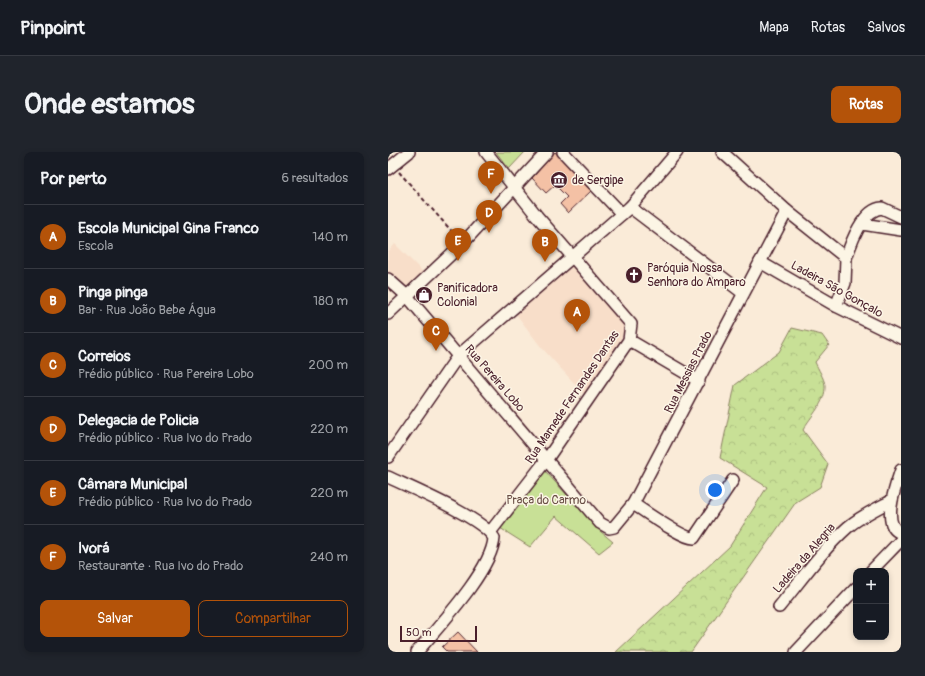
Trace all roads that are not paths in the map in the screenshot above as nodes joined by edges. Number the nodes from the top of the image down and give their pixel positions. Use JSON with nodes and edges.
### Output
{"nodes":[{"id":1,"x":409,"y":152,"type":"edge"},
{"id":2,"x":486,"y":152,"type":"edge"},
{"id":3,"x":547,"y":152,"type":"edge"},
{"id":4,"x":562,"y":152,"type":"edge"},
{"id":5,"x":677,"y":152,"type":"edge"},
{"id":6,"x":727,"y":154,"type":"edge"},
{"id":7,"x":390,"y":167,"type":"edge"},
{"id":8,"x":513,"y":187,"type":"junction"},
{"id":9,"x":626,"y":210,"type":"junction"},
{"id":10,"x":787,"y":211,"type":"junction"},
{"id":11,"x":901,"y":217,"type":"edge"},
{"id":12,"x":862,"y":224,"type":"junction"},
{"id":13,"x":901,"y":230,"type":"edge"},
{"id":14,"x":574,"y":257,"type":"junction"},
{"id":15,"x":846,"y":258,"type":"junction"},
{"id":16,"x":760,"y":262,"type":"junction"},
{"id":17,"x":388,"y":279,"type":"edge"},
{"id":18,"x":743,"y":293,"type":"junction"},
{"id":19,"x":407,"y":296,"type":"junction"},
{"id":20,"x":836,"y":306,"type":"junction"},
{"id":21,"x":388,"y":314,"type":"edge"},
{"id":22,"x":901,"y":338,"type":"edge"},
{"id":23,"x":629,"y":340,"type":"junction"},
{"id":24,"x":458,"y":356,"type":"junction"},
{"id":25,"x":699,"y":381,"type":"junction"},
{"id":26,"x":388,"y":457,"type":"edge"},
{"id":27,"x":547,"y":459,"type":"junction"},
{"id":28,"x":901,"y":470,"type":"edge"},
{"id":29,"x":388,"y":476,"type":"edge"},
{"id":30,"x":733,"y":480,"type":"dead end"},
{"id":31,"x":891,"y":501,"type":"junction"},
{"id":32,"x":633,"y":504,"type":"junction"},
{"id":33,"x":600,"y":523,"type":"joint"},
{"id":34,"x":901,"y":533,"type":"edge"},
{"id":35,"x":493,"y":535,"type":"junction"},
{"id":36,"x":901,"y":540,"type":"edge"},
{"id":37,"x":875,"y":568,"type":"edge"},
{"id":38,"x":853,"y":591,"type":"edge"},
{"id":39,"x":779,"y":607,"type":"dead end"},
{"id":40,"x":417,"y":652,"type":"edge"},
{"id":41,"x":796,"y":652,"type":"edge"}],
"edges":[{"from":1,"to":7,"type":"street"},
{"from":2,"to":8,"type":"street","name":"Rua Mamede Fernandes Dantas"},
{"from":3,"to":8,"type":"street"},
{"from":4,"to":9,"type":"street"},
{"from":5,"to":9,"type":"street"},
{"from":6,"to":10,"type":"street"},
{"from":8,"to":14,"type":"street","name":"Rua Mamede Fernandes Dantas"},
{"from":8,"to":19,"type":"street"},
{"from":9,"to":14,"type":"street"},
{"from":9,"to":18,"type":"street"},
{"from":10,"to":15,"type":"street"},
{"from":10,"to":16,"type":"street","name":"Rua Messias Prado"},
{"from":11,"to":12,"type":"street"},
{"from":12,"to":13,"type":"street"},
{"from":12,"to":15,"type":"street"},
{"from":14,"to":23,"type":"street","name":"Rua Mamede Fernandes Dantas"},
{"from":14,"to":24,"type":"street"},
{"from":15,"to":20,"type":"street"},
{"from":16,"to":18,"type":"street","name":"Rua Messias Prado"},
{"from":16,"to":20,"type":"street","name":"Ladeira São Gonçalo"},
{"from":17,"to":19,"type":"street","name":"Rua Pereira Lobo"},
{"from":18,"to":25,"type":"street","name":"Rua Messias Prado"},
{"from":19,"to":21,"type":"street"},
{"from":19,"to":24,"type":"street","name":"Rua Pereira Lobo"},
{"from":20,"to":22,"type":"street","name":"Ladeira São Gonçalo"},
{"from":23,"to":25,"type":"street"},
{"from":23,"to":27,"type":"street","name":"Rua Mamede Fernandes Dantas"},
{"from":24,"to":26,"type":"street"},
{"from":24,"to":27,"type":"street","name":"Rua Pereira Lobo"},
{"from":25,"to":32,"type":"street","name":"Rua Messias Prado"},
{"from":27,"to":33,"type":"street","name":"Rua Pereira Lobo"},
{"from":27,"to":35,"type":"street","name":"Rua Mamede Fernandes Dantas"},
{"from":28,"to":31,"type":"street"},
{"from":29,"to":35,"type":"street"},
{"from":30,"to":32,"type":"street"},
{"from":31,"to":34,"type":"street"},
{"from":31,"to":39,"type":"street","name":"Ladeira da Alegria"},
{"from":32,"to":33,"type":"street","name":"Rua Messias Prado"},
{"from":35,"to":40,"type":"street","name":"Rua Mamede Fernandes Dantas"},
{"from":36,"to":37,"type":"street"},
{"from":38,"to":41,"type":"street"}]}
